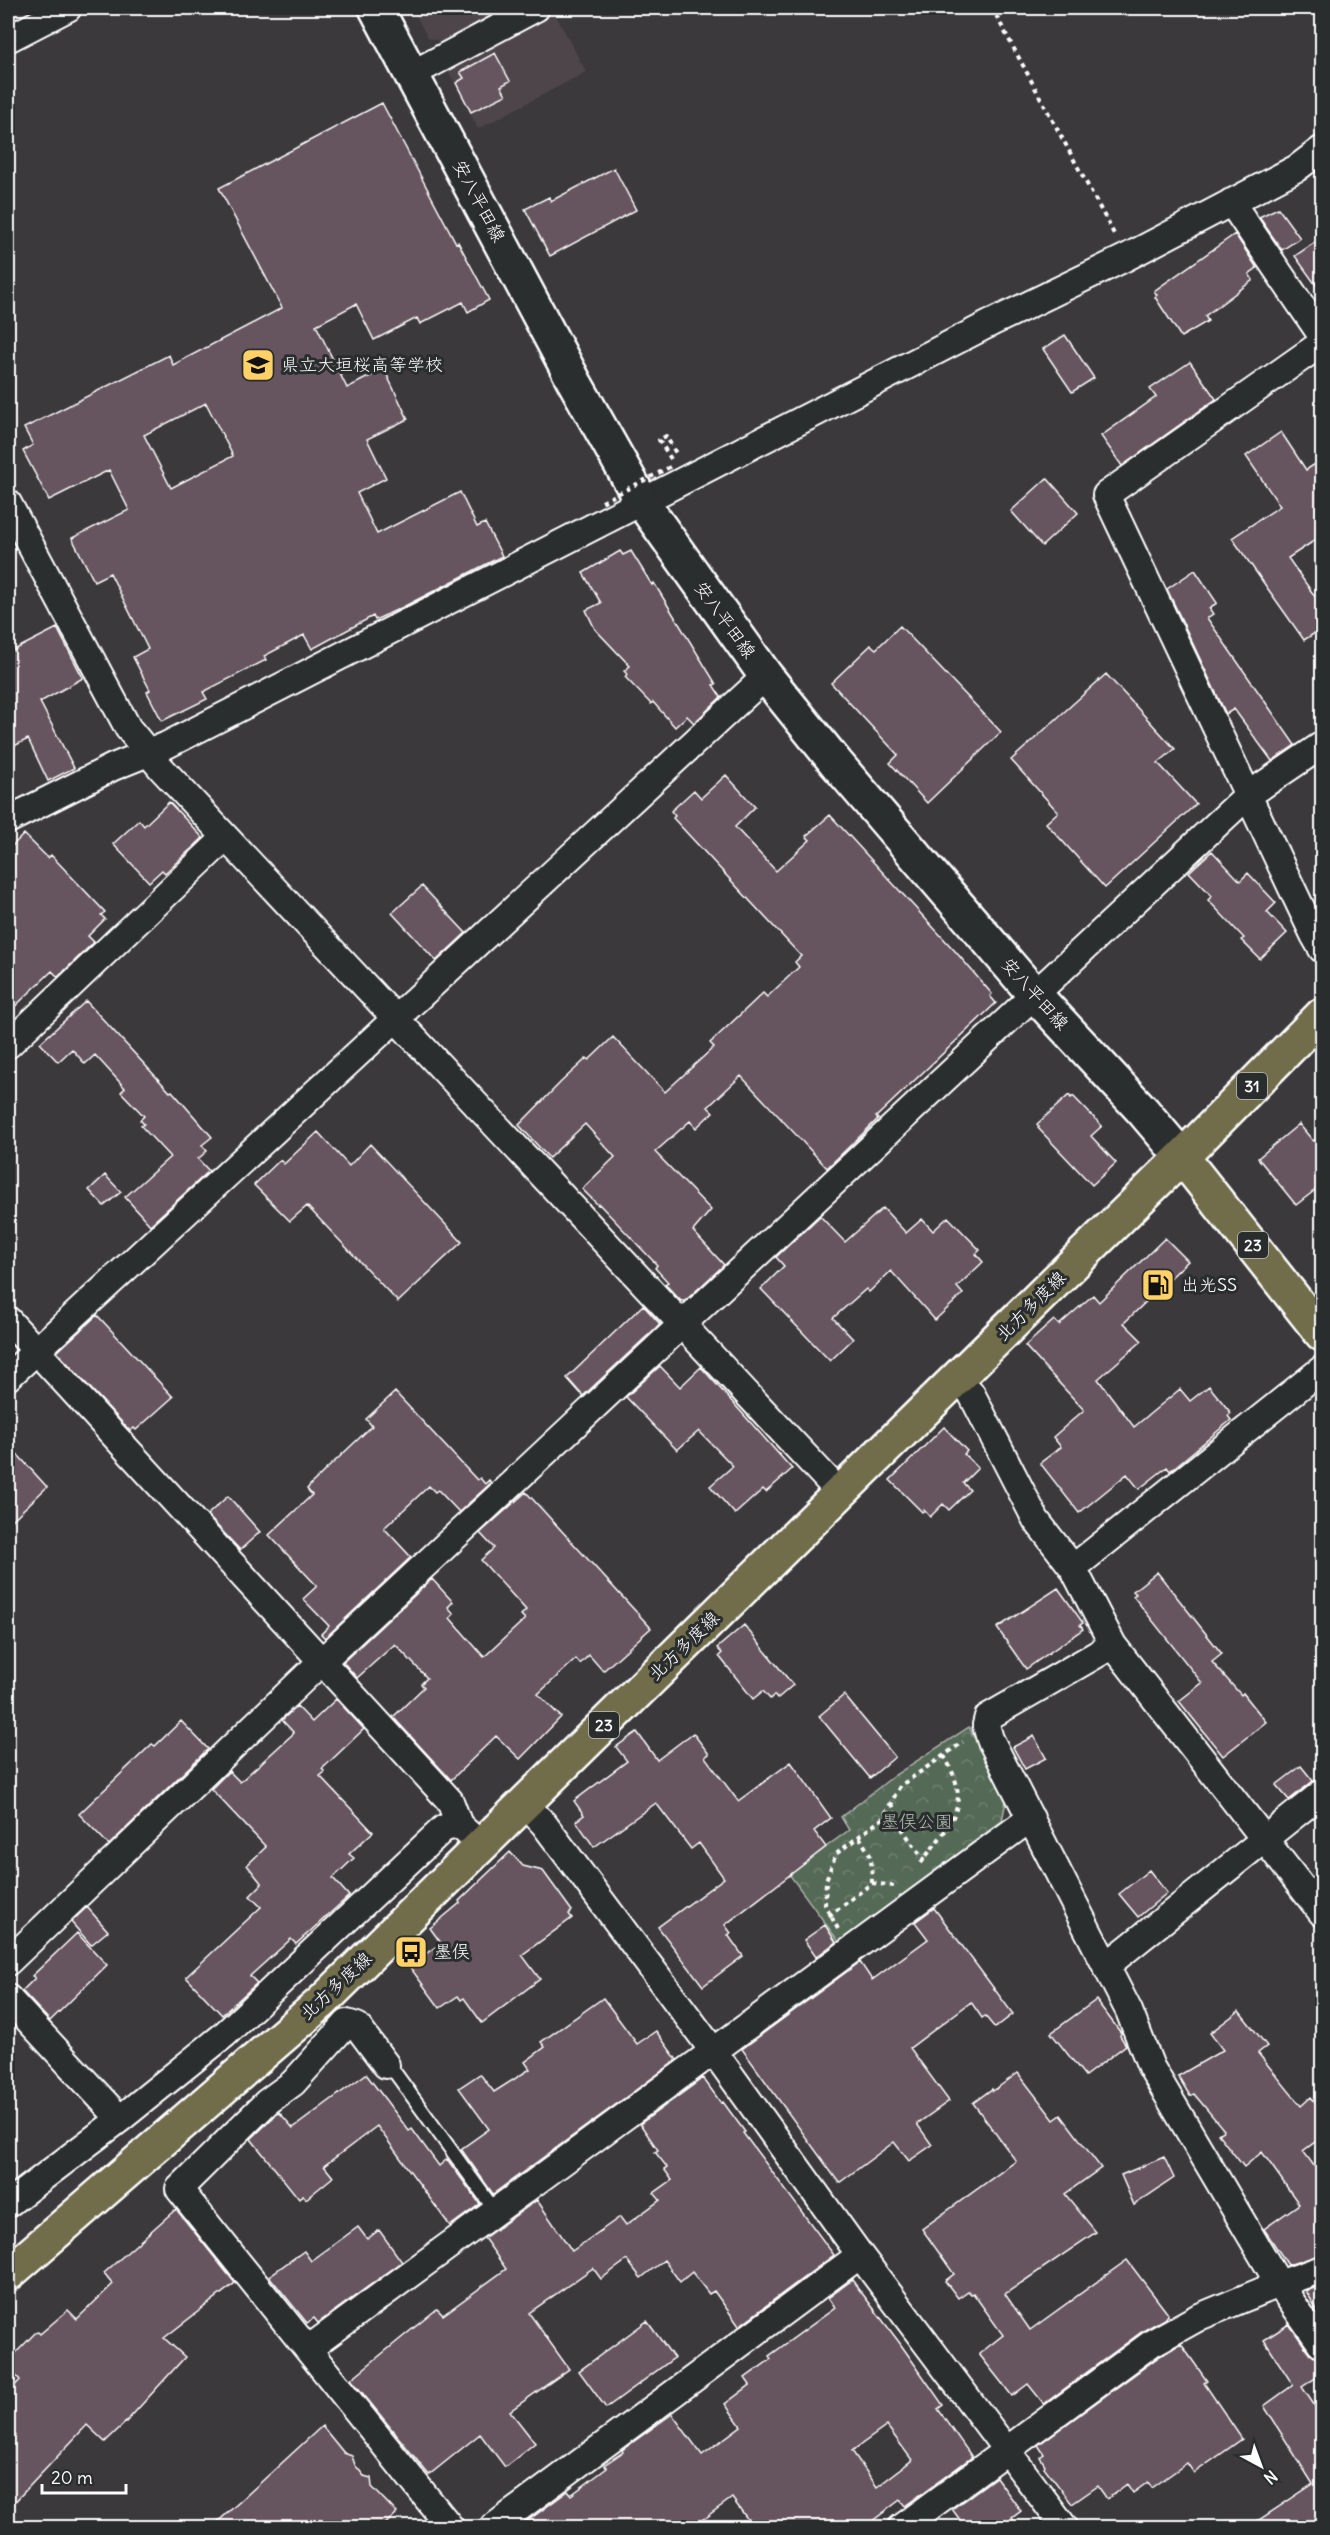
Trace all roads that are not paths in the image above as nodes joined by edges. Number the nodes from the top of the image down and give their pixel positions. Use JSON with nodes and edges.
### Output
{"nodes":[{"id":1,"x":68,"y":8,"type":"edge"},
{"id":2,"x":376,"y":8,"type":"edge"},
{"id":3,"x":536,"y":8,"type":"edge"},
{"id":4,"x":8,"y":39,"type":"edge"},
{"id":5,"x":412,"y":74,"type":"junction"},
{"id":6,"x":1323,"y":149,"type":"edge"},
{"id":7,"x":1231,"y":202,"type":"junction"},
{"id":8,"x":1323,"y":336,"type":"edge"},
{"id":9,"x":1323,"y":344,"type":"edge"},
{"id":10,"x":642,"y":502,"type":"junction"},
{"id":11,"x":8,"y":504,"type":"edge"},
{"id":12,"x":766,"y":676,"type":"junction"},
{"id":13,"x":1323,"y":745,"type":"edge"},
{"id":14,"x":148,"y":752,"type":"junction"},
{"id":15,"x":1247,"y":796,"type":"junction"},
{"id":16,"x":8,"y":820,"type":"edge"},
{"id":17,"x":225,"y":838,"type":"junction"},
{"id":18,"x":1323,"y":949,"type":"edge"},
{"id":19,"x":1034,"y":994,"type":"junction"},
{"id":20,"x":1323,"y":1015,"type":"edge"},
{"id":21,"x":395,"y":1018,"type":"junction"},
{"id":22,"x":8,"y":1046,"type":"edge"},
{"id":23,"x":1182,"y":1157,"type":"junction"},
{"id":24,"x":8,"y":1320,"type":"edge"},
{"id":25,"x":682,"y":1325,"type":"junction"},
{"id":26,"x":1323,"y":1334,"type":"edge"},
{"id":27,"x":35,"y":1351,"type":"junction"},
{"id":28,"x":1323,"y":1369,"type":"edge"},
{"id":29,"x":8,"y":1377,"type":"edge"},
{"id":30,"x":958,"y":1378,"type":"junction"},
{"id":31,"x":840,"y":1494,"type":"junction"},
{"id":32,"x":1073,"y":1568,"type":"junction"},
{"id":33,"x":1113,"y":1645,"type":"junction"},
{"id":34,"x":321,"y":1662,"type":"junction"},
{"id":35,"x":1323,"y":1793,"type":"edge"},
{"id":36,"x":525,"y":1803,"type":"junction"},
{"id":37,"x":1031,"y":1818,"type":"junction"},
{"id":38,"x":470,"y":1835,"type":"junction"},
{"id":39,"x":1264,"y":1839,"type":"junction"},
{"id":40,"x":1323,"y":1913,"type":"edge"},
{"id":41,"x":8,"y":1962,"type":"edge"},
{"id":42,"x":1106,"y":1966,"type":"junction"},
{"id":43,"x":8,"y":2000,"type":"edge"},
{"id":44,"x":714,"y":2052,"type":"junction"},
{"id":45,"x":387,"y":2065,"type":"joint"},
{"id":46,"x":120,"y":2119,"type":"junction"},
{"id":47,"x":8,"y":2204,"type":"edge"},
{"id":48,"x":496,"y":2212,"type":"junction"},
{"id":49,"x":860,"y":2255,"type":"junction"},
{"id":50,"x":1323,"y":2269,"type":"edge"},
{"id":51,"x":8,"y":2274,"type":"edge"},
{"id":52,"x":1279,"y":2284,"type":"junction"},
{"id":53,"x":1323,"y":2344,"type":"edge"},
{"id":54,"x":308,"y":2349,"type":"junction"},
{"id":55,"x":1007,"y":2449,"type":"junction"},
{"id":56,"x":451,"y":2528,"type":"edge"},
{"id":57,"x":492,"y":2528,"type":"edge"},
{"id":58,"x":901,"y":2528,"type":"edge"},
{"id":59,"x":1065,"y":2528,"type":"edge"}],
"edges":[{"from":1,"to":4,"type":"street"},
{"from":2,"to":5,"type":"main road","name":"安八平田線"},
{"from":3,"to":5,"type":"street"},
{"from":5,"to":10,"type":"main road","name":"安八平田線"},
{"from":6,"to":7,"type":"street"},
{"from":7,"to":8,"type":"street"},
{"from":7,"to":10,"type":"street"},
{"from":9,"to":15,"type":"street"},
{"from":10,"to":12,"type":"main road","name":"安八平田線"},
{"from":10,"to":14,"type":"street"},
{"from":11,"to":14,"type":"street"},
{"from":12,"to":19,"type":"main road","name":"安八平田線"},
{"from":12,"to":21,"type":"street"},
{"from":13,"to":15,"type":"street"},
{"from":14,"to":16,"type":"street"},
{"from":14,"to":17,"type":"street"},
{"from":15,"to":18,"type":"street"},
{"from":15,"to":19,"type":"street"},
{"from":17,"to":21,"type":"street"},
{"from":17,"to":22,"type":"street"},
{"from":19,"to":23,"type":"main road","name":"安八平田線"},
{"from":19,"to":25,"type":"street"},
{"from":20,"to":23,"type":"main road","number":"31"},
{"from":21,"to":25,"type":"street"},
{"from":21,"to":27,"type":"street"},
{"from":23,"to":26,"type":"main road","number":"23"},
{"from":23,"to":30,"type":"main road","name":"北方多度線","number":"23"},
{"from":24,"to":27,"type":"street"},
{"from":25,"to":31,"type":"street"},
{"from":25,"to":34,"type":"street"},
{"from":27,"to":29,"type":"street"},
{"from":27,"to":34,"type":"street"},
{"from":28,"to":32,"type":"street"},
{"from":30,"to":31,"type":"main road","name":"北方多度線","number":"23"},
{"from":30,"to":32,"type":"street"},
{"from":31,"to":36,"type":"main road","name":"北方多度線","number":"23"},
{"from":32,"to":33,"type":"street"},
{"from":33,"to":37,"type":"street"},
{"from":33,"to":39,"type":"street"},
{"from":34,"to":38,"type":"street"},
{"from":34,"to":41,"type":"street"},
{"from":35,"to":39,"type":"street"},
{"from":36,"to":38,"type":"main road","name":"北方多度線","number":"23"},
{"from":36,"to":44,"type":"street"},
{"from":37,"to":42,"type":"street"},
{"from":37,"to":44,"type":"street"},
{"from":38,"to":46,"type":"street"},
{"from":38,"to":51,"type":"main road","name":"北方多度線","number":"23"},
{"from":39,"to":40,"type":"street"},
{"from":39,"to":42,"type":"street"},
{"from":42,"to":52,"type":"street"},
{"from":43,"to":46,"type":"street"},
{"from":44,"to":48,"type":"street"},
{"from":44,"to":49,"type":"street"},
{"from":45,"to":48,"type":"lane"},
{"from":45,"to":54,"type":"street"},
{"from":46,"to":47,"type":"street"},
{"from":48,"to":54,"type":"street"},
{"from":49,"to":55,"type":"street"},
{"from":49,"to":57,"type":"street"},
{"from":50,"to":52,"type":"street"},
{"from":52,"to":53,"type":"street"},
{"from":52,"to":55,"type":"street"},
{"from":54,"to":56,"type":"street"},
{"from":55,"to":58,"type":"street"},
{"from":55,"to":59,"type":"street"}]}
